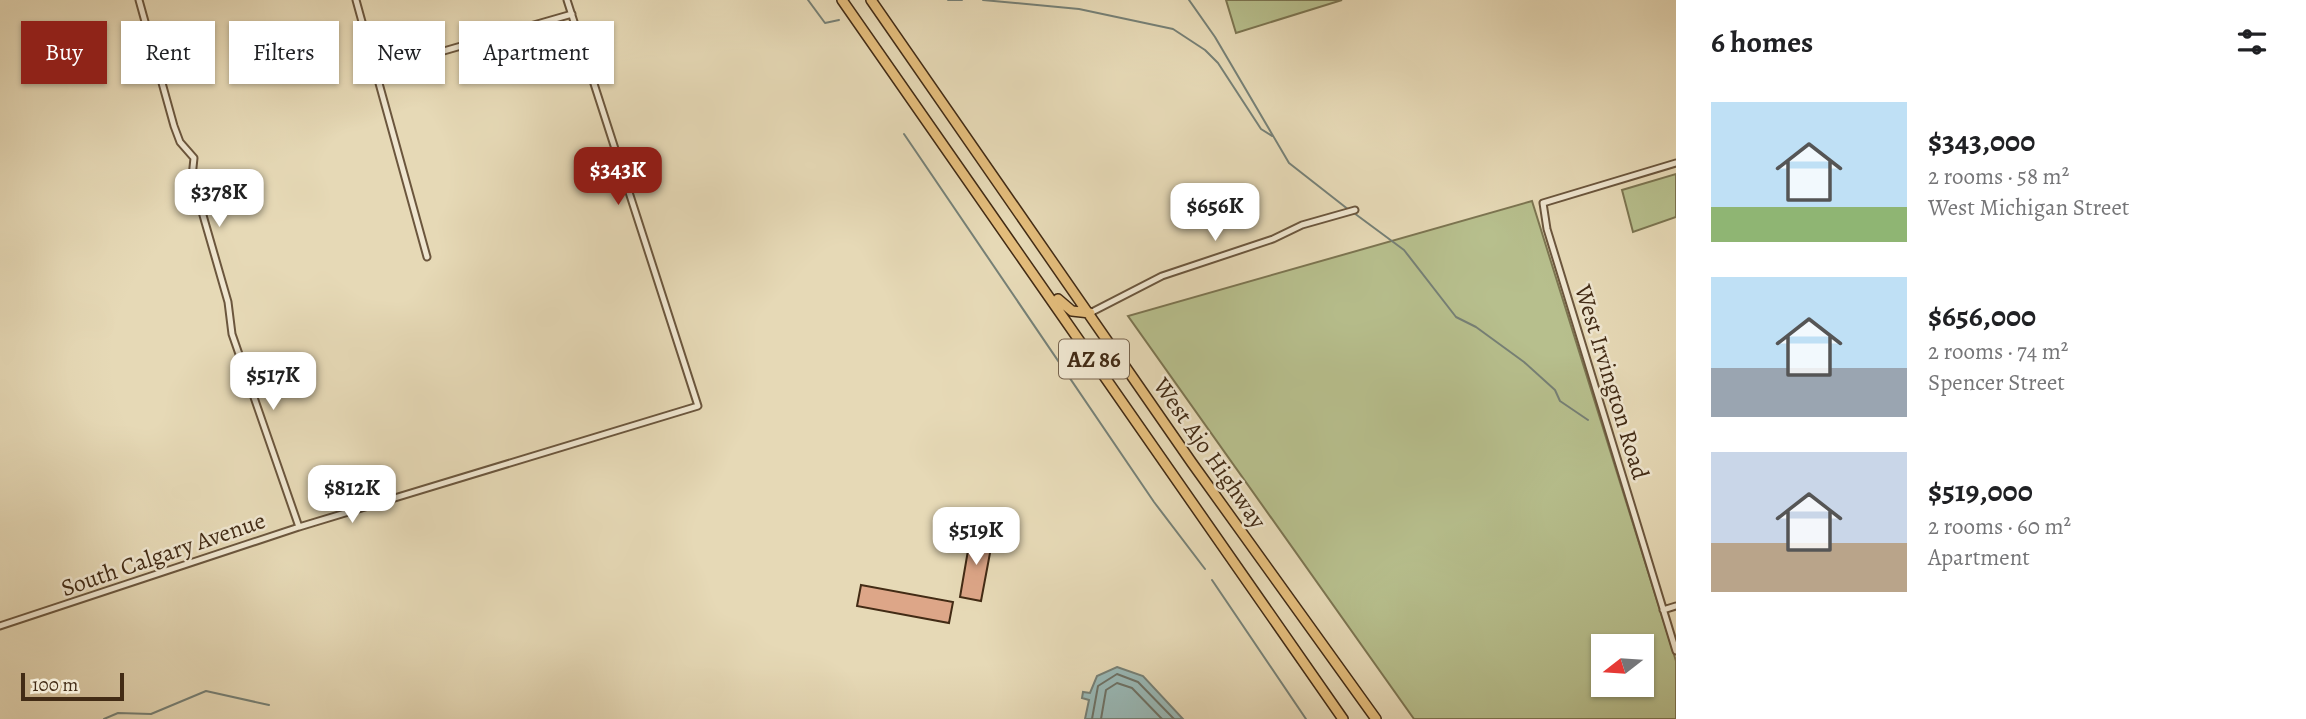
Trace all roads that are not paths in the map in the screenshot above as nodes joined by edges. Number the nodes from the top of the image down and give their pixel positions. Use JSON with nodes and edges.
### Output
{"nodes":[{"id":1,"x":139,"y":0,"type":"edge"},
{"id":2,"x":356,"y":0,"type":"edge"},
{"id":3,"x":568,"y":0,"type":"edge"},
{"id":4,"x":842,"y":0,"type":"edge"},
{"id":5,"x":871,"y":0,"type":"edge"},
{"id":6,"x":572,"y":14,"type":"junction"},
{"id":7,"x":363,"y":21,"type":"edge"},
{"id":8,"x":445,"y":51,"type":"edge"},
{"id":9,"x":382,"y":84,"type":"edge"},
{"id":10,"x":1676,"y":163,"type":"edge"},
{"id":11,"x":1355,"y":210,"type":"dead end"},
{"id":12,"x":427,"y":257,"type":"dead end"},
{"id":13,"x":1026,"y":262,"type":"junction"},
{"id":14,"x":1090,"y":313,"type":"junction"},
{"id":15,"x":299,"y":527,"type":"junction"},
{"id":16,"x":1676,"y":606,"type":"edge"},
{"id":17,"x":1663,"y":610,"type":"junction"},
{"id":18,"x":0,"y":626,"type":"edge"},
{"id":19,"x":1676,"y":651,"type":"edge"},
{"id":20,"x":1343,"y":719,"type":"edge"},
{"id":21,"x":1376,"y":719,"type":"edge"}],
"edges":[{"from":1,"to":15,"type":"street"},
{"from":2,"to":7,"type":"street"},
{"from":3,"to":6,"type":"street"},
{"from":4,"to":13,"type":"main road","name":"West Ajo Highway","number":"AZ 86"},
{"from":5,"to":14,"type":"main road","name":"West Ajo Highway","number":"AZ 86"},
{"from":6,"to":8,"type":"street"},
{"from":6,"to":15,"type":"street","name":"South Calgary Avenue"},
{"from":9,"to":12,"type":"street"},
{"from":10,"to":17,"type":"street","name":"West Irvington Road"},
{"from":11,"to":14,"type":"street"},
{"from":13,"to":14,"type":"main road"},
{"from":13,"to":20,"type":"main road","name":"West Ajo Highway","number":"AZ 86"},
{"from":14,"to":21,"type":"main road","name":"West Ajo Highway","number":"AZ 86"},
{"from":15,"to":18,"type":"street","name":"South Calgary Avenue"},
{"from":16,"to":17,"type":"street"},
{"from":17,"to":19,"type":"street","name":"West Irvington Road"}]}
